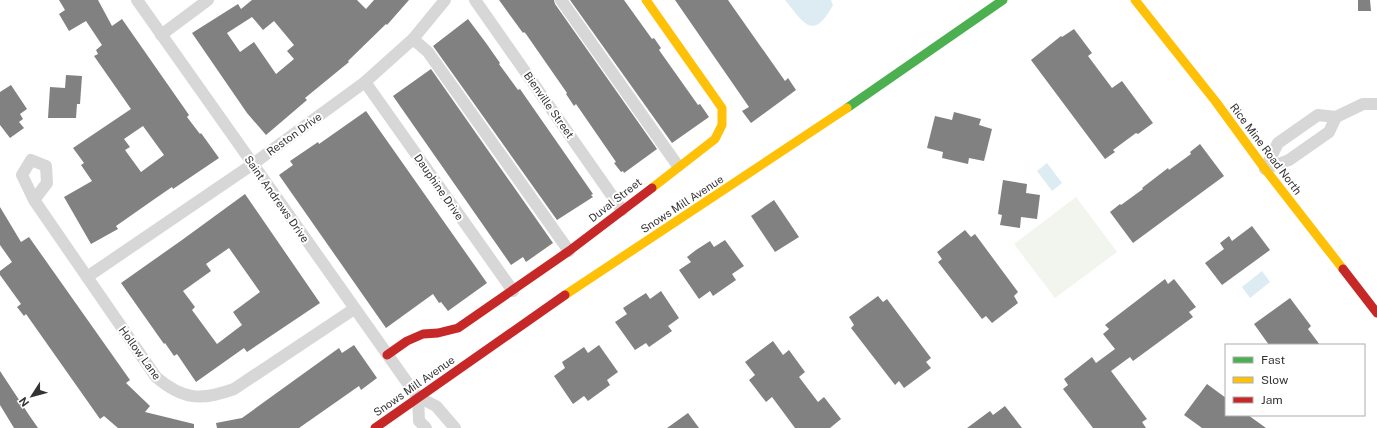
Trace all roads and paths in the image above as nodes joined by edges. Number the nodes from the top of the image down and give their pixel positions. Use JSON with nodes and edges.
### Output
{"nodes":[{"id":1,"x":137,"y":0,"type":"edge"},
{"id":2,"x":208,"y":0,"type":"edge"},
{"id":3,"x":445,"y":0,"type":"edge"},
{"id":4,"x":475,"y":0,"type":"edge"},
{"id":5,"x":561,"y":0,"type":"edge"},
{"id":6,"x":646,"y":0,"type":"edge"},
{"id":7,"x":1003,"y":0,"type":"edge"},
{"id":8,"x":1135,"y":0,"type":"edge"},
{"id":9,"x":161,"y":35,"type":"junction"},
{"id":10,"x":413,"y":39,"type":"junction"},
{"id":11,"x":365,"y":82,"type":"junction"},
{"id":12,"x":1377,"y":104,"type":"edge"},
{"id":13,"x":1336,"y":117,"type":"junction"},
{"id":14,"x":253,"y":164,"type":"junction"},
{"id":15,"x":678,"y":166,"type":"junction"},
{"id":16,"x":1265,"y":169,"type":"junction"},
{"id":17,"x":34,"y":200,"type":"dead end"},
{"id":18,"x":622,"y":210,"type":"junction"},
{"id":19,"x":569,"y":252,"type":"junction"},
{"id":20,"x":87,"y":277,"type":"junction"},
{"id":21,"x":512,"y":291,"type":"junction"},
{"id":22,"x":354,"y":309,"type":"junction"},
{"id":23,"x":1377,"y":313,"type":"edge"},
{"id":24,"x":386,"y":355,"type":"junction"},
{"id":25,"x":418,"y":397,"type":"junction"},
{"id":26,"x":375,"y":428,"type":"edge"},
{"id":27,"x":426,"y":428,"type":"edge"},
{"id":28,"x":455,"y":428,"type":"edge"}],
"edges":[{"from":1,"to":9,"type":"street","name":"Saint Andrews Drive"},
{"from":2,"to":9,"type":"street"},
{"from":3,"to":10,"type":"street","name":"Reston Drive"},
{"from":4,"to":18,"type":"street","name":"Bienville Street"},
{"from":5,"to":15,"type":"street"},
{"from":6,"to":15,"type":"main road","name":"Duval Street"},
{"from":7,"to":25,"type":"main road","name":"Snows Mill Avenue"},
{"from":8,"to":16,"type":"main road","name":"Rice Mine Road North"},
{"from":9,"to":14,"type":"street","name":"Saint Andrews Drive"},
{"from":10,"to":11,"type":"street","name":"Reston Drive"},
{"from":10,"to":19,"type":"street"},
{"from":11,"to":14,"type":"street","name":"Reston Drive"},
{"from":11,"to":21,"type":"street","name":"Dauphine Drive"},
{"from":12,"to":13,"type":"street"},
{"from":13,"to":16,"type":"street"},
{"from":13,"to":16,"type":"street"},
{"from":14,"to":20,"type":"street","name":"Reston Drive"},
{"from":14,"to":22,"type":"street","name":"Saint Andrews Drive"},
{"from":15,"to":18,"type":"main road","name":"Duval Street"},
{"from":16,"to":23,"type":"main road","name":"Rice Mine Road North"},
{"from":17,"to":20,"type":"street","name":"Hollow Lane"},
{"from":18,"to":19,"type":"main road","name":"Duval Street"},
{"from":19,"to":21,"type":"main road","name":"Duval Street"},
{"from":20,"to":22,"type":"street","name":"Hollow Lane"},
{"from":21,"to":24,"type":"main road","name":"Duval Street"},
{"from":22,"to":24,"type":"street","name":"Saint Andrews Drive"},
{"from":24,"to":25,"type":"street","name":"Saint Andrews Drive"},
{"from":25,"to":26,"type":"main road","name":"Snows Mill Avenue"},
{"from":25,"to":27,"type":"street"},
{"from":25,"to":28,"type":"street"}]}
